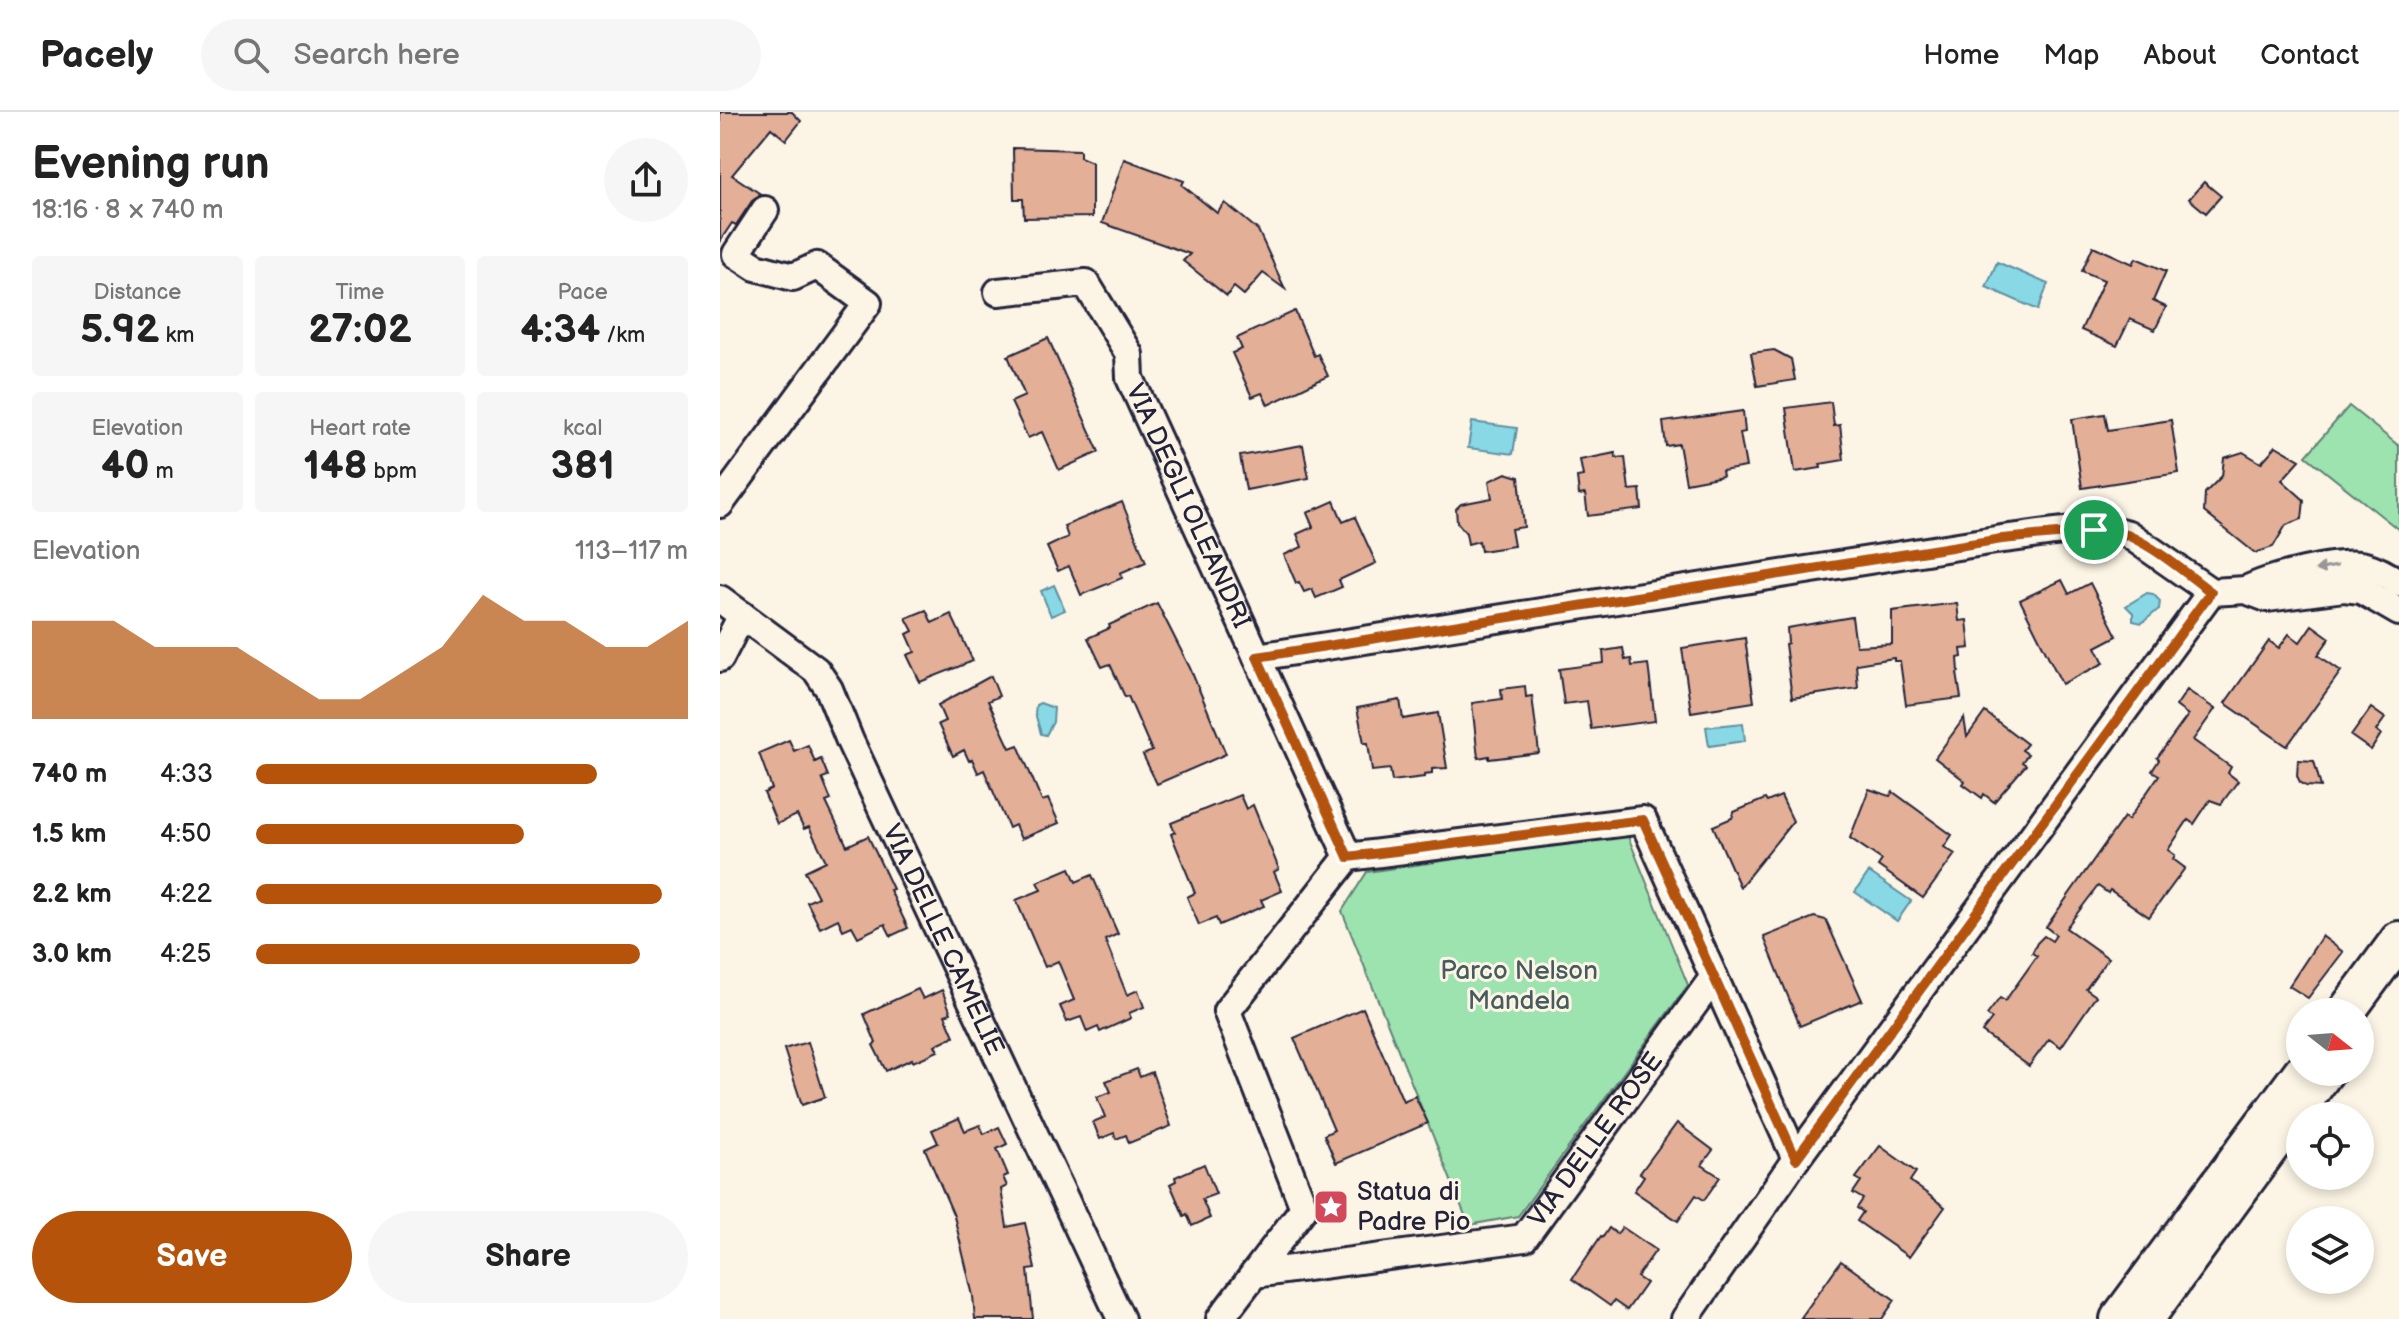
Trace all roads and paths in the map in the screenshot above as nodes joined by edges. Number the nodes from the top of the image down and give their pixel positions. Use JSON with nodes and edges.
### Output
{"nodes":[{"id":1,"x":765,"y":210,"type":"dead end"},
{"id":2,"x":998,"y":292,"type":"dead end"},
{"id":3,"x":720,"y":504,"type":"edge"},
{"id":4,"x":2399,"y":583,"type":"edge"},
{"id":5,"x":2246,"y":590,"type":"junction"},
{"id":6,"x":2211,"y":592,"type":"junction"},
{"id":7,"x":720,"y":599,"type":"edge"},
{"id":8,"x":2399,"y":612,"type":"edge"},
{"id":9,"x":742,"y":615,"type":"junction"},
{"id":10,"x":1257,"y":657,"type":"junction"},
{"id":11,"x":720,"y":658,"type":"edge"},
{"id":12,"x":1348,"y":857,"type":"junction"},
{"id":13,"x":2399,"y":940,"type":"edge"},
{"id":14,"x":1714,"y":977,"type":"junction"},
{"id":15,"x":2356,"y":998,"type":"edge"},
{"id":16,"x":2292,"y":1086,"type":"edge"},
{"id":17,"x":2321,"y":1086,"type":"edge"},
{"id":18,"x":1796,"y":1159,"type":"junction"},
{"id":19,"x":1254,"y":1274,"type":"junction"},
{"id":20,"x":1121,"y":1319,"type":"edge"},
{"id":21,"x":1220,"y":1319,"type":"edge"},
{"id":22,"x":1685,"y":1319,"type":"edge"},
{"id":23,"x":2119,"y":1319,"type":"edge"},
{"id":24,"x":2151,"y":1319,"type":"edge"}],
"edges":[{"from":1,"to":3,"type":"street"},
{"from":2,"to":10,"type":"street","name":"VIA DEGLI OLEANDRI"},
{"from":4,"to":5,"type":"street","one_way":true},
{"from":5,"to":6,"type":"street"},
{"from":5,"to":8,"type":"street"},
{"from":6,"to":10,"type":"street"},
{"from":6,"to":18,"type":"street"},
{"from":7,"to":9,"type":"street","name":"VIA DELLE CAMELIE"},
{"from":9,"to":11,"type":"street"},
{"from":9,"to":20,"type":"street","name":"VIA DELLE CAMELIE"},
{"from":10,"to":12,"type":"street","name":"VIA DEGLI OLEANDRI"},
{"from":12,"to":14,"type":"street"},
{"from":12,"to":19,"type":"street"},
{"from":13,"to":15,"type":"main road"},
{"from":14,"to":18,"type":"street"},
{"from":14,"to":19,"type":"street","name":"VIA DELLE ROSE"},
{"from":16,"to":23,"type":"main road"},
{"from":17,"to":24,"type":"street"},
{"from":18,"to":22,"type":"street"},
{"from":19,"to":21,"type":"street"}]}
